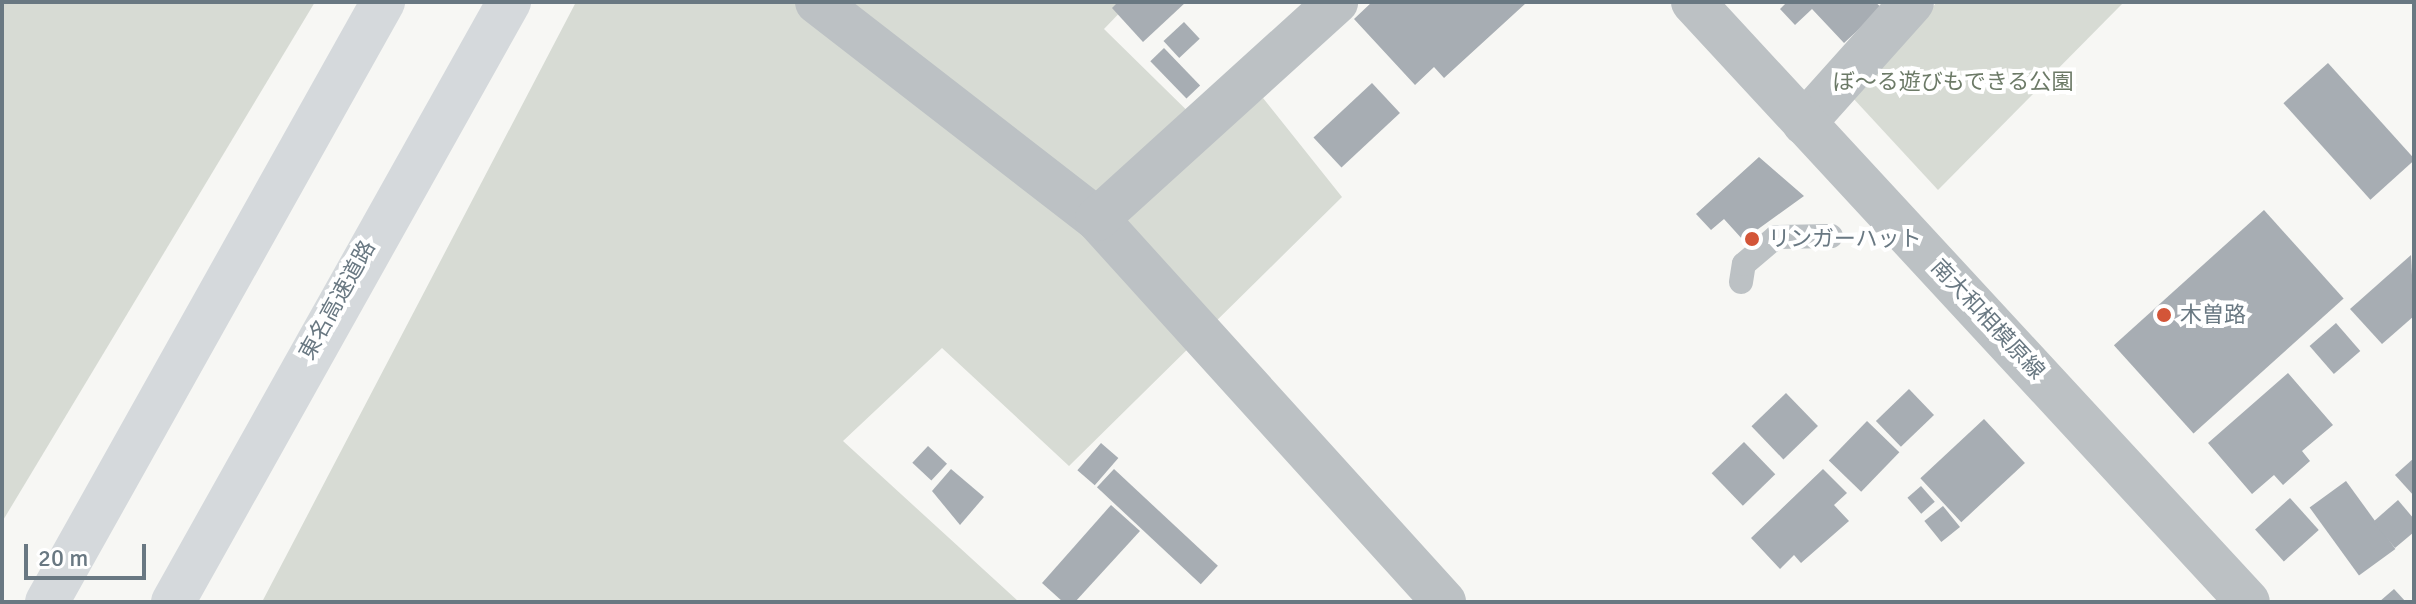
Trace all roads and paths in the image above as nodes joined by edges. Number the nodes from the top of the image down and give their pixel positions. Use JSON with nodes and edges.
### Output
{"nodes":[{"id":1,"x":383,"y":2,"type":"edge"},
{"id":2,"x":509,"y":2,"type":"edge"},
{"id":3,"x":817,"y":2,"type":"edge"},
{"id":4,"x":1336,"y":2,"type":"edge"},
{"id":5,"x":1693,"y":2,"type":"edge"},
{"id":6,"x":1912,"y":2,"type":"edge"},
{"id":7,"x":1804,"y":123,"type":"junction"},
{"id":8,"x":1097,"y":219,"type":"junction"},
{"id":9,"x":1831,"y":236,"type":"dead end"},
{"id":10,"x":1741,"y":282,"type":"dead end"},
{"id":11,"x":107,"y":486,"type":"junction"},
{"id":12,"x":39,"y":602,"type":"edge"},
{"id":13,"x":47,"y":602,"type":"edge"},
{"id":14,"x":173,"y":602,"type":"edge"},
{"id":15,"x":1444,"y":602,"type":"edge"},
{"id":16,"x":2248,"y":602,"type":"edge"}],
"edges":[{"from":1,"to":11,"type":"highway"},
{"from":2,"to":14,"type":"highway","name":"東名高速道路"},
{"from":3,"to":8,"type":"street"},
{"from":4,"to":8,"type":"street"},
{"from":5,"to":7,"type":"street","name":"南大和相模原線"},
{"from":6,"to":7,"type":"street"},
{"from":7,"to":16,"type":"street","name":"南大和相模原線"},
{"from":8,"to":15,"type":"street"},
{"from":9,"to":10,"type":"lane"},
{"from":11,"to":12,"type":"lane"},
{"from":11,"to":13,"type":"highway"}]}
